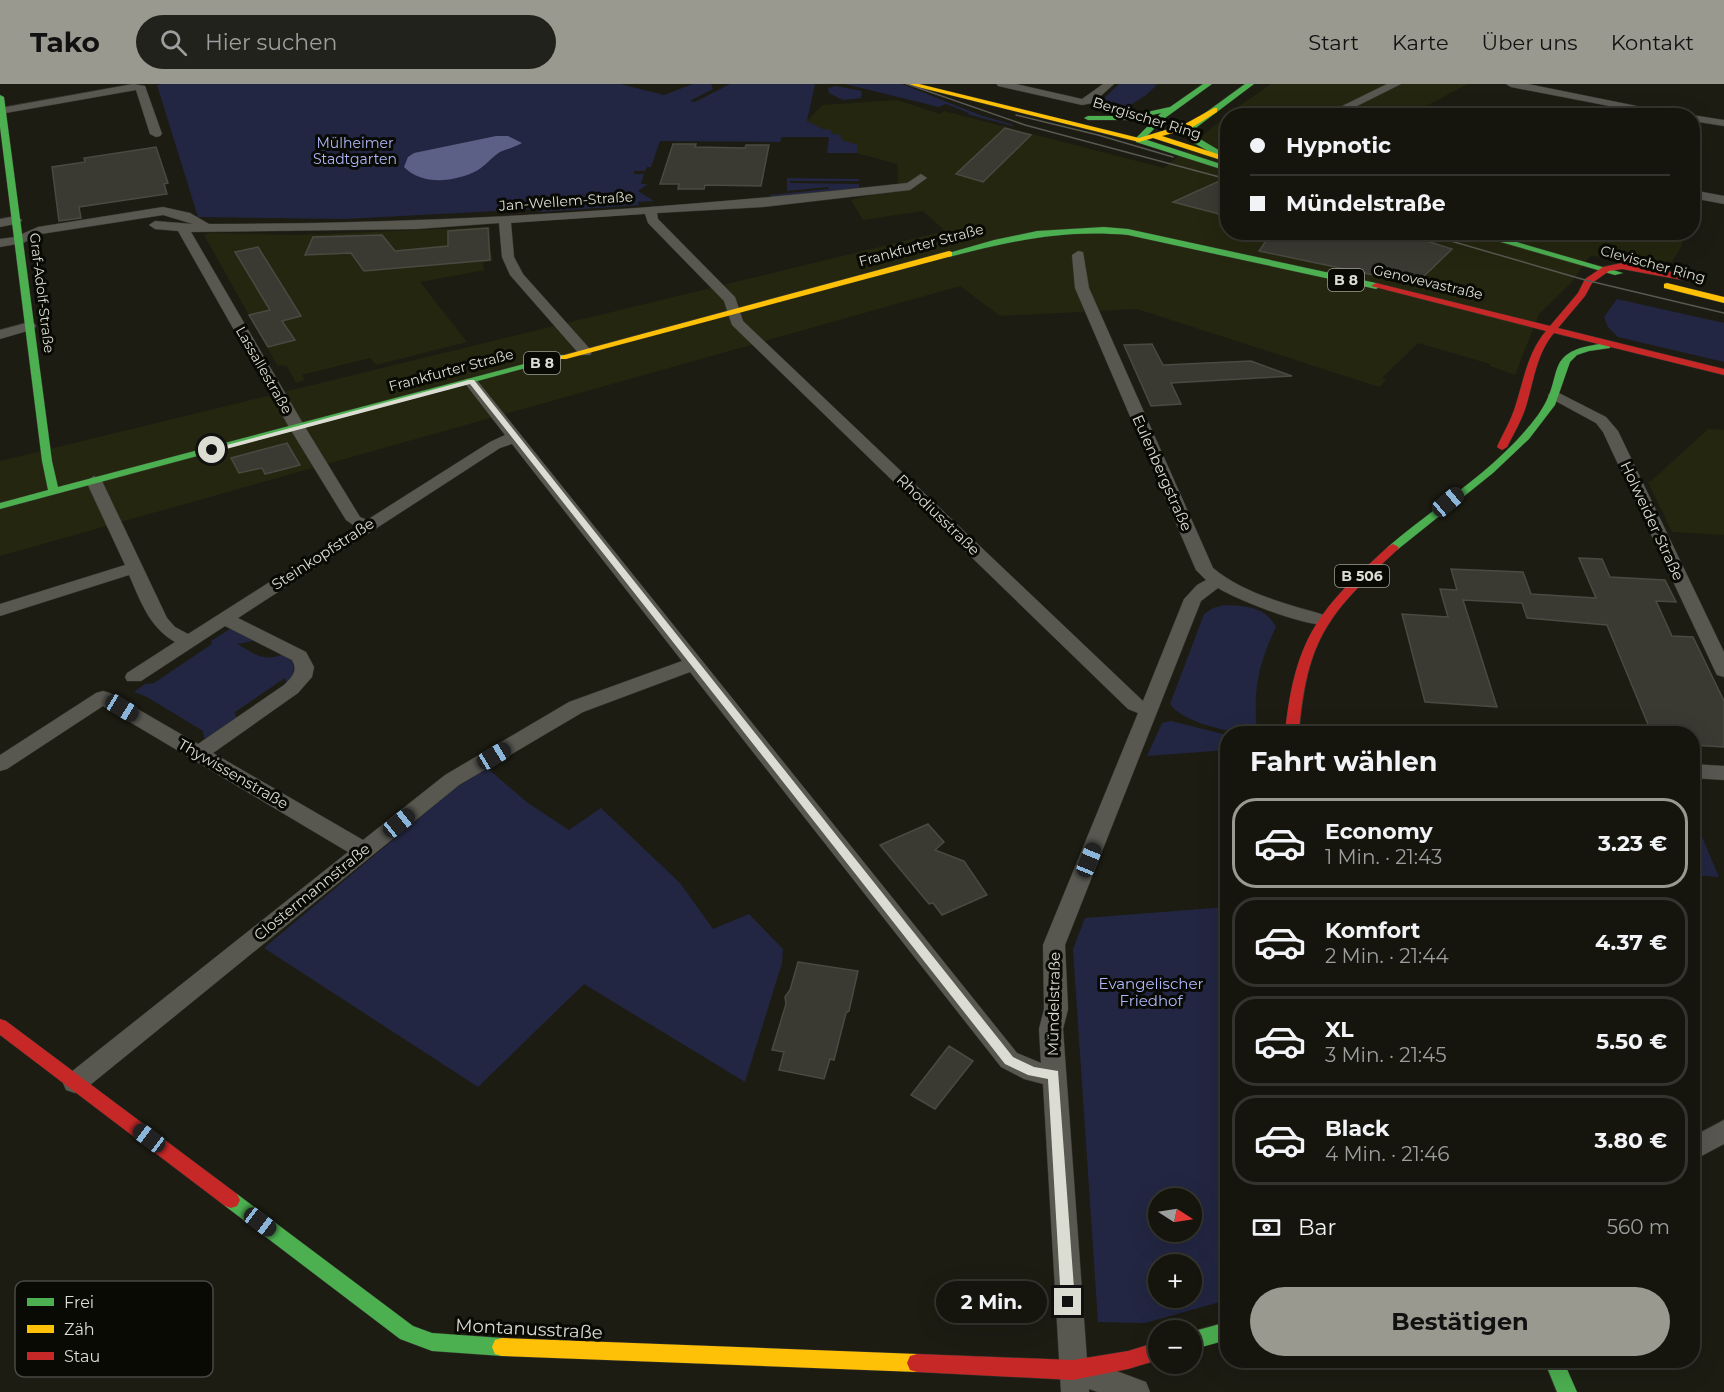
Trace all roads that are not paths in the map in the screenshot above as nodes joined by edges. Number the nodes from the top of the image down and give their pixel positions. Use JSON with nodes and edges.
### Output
{"nodes":[{"id":1,"x":910,"y":84,"type":"edge"},
{"id":2,"x":952,"y":84,"type":"edge"},
{"id":3,"x":1002,"y":84,"type":"edge"},
{"id":4,"x":1109,"y":84,"type":"edge"},
{"id":5,"x":1224,"y":84,"type":"edge"},
{"id":6,"x":1250,"y":84,"type":"edge"},
{"id":7,"x":1396,"y":84,"type":"edge"},
{"id":8,"x":1511,"y":84,"type":"edge"},
{"id":9,"x":1204,"y":87,"type":"edge"},
{"id":10,"x":1,"y":106,"type":"edge"},
{"id":11,"x":1175,"y":106,"type":"junction"},
{"id":12,"x":1215,"y":108,"type":"junction"},
{"id":13,"x":1344,"y":108,"type":"edge"},
{"id":14,"x":1638,"y":108,"type":"edge"},
{"id":15,"x":1088,"y":118,"type":"junction"},
{"id":16,"x":1700,"y":118,"type":"edge"},
{"id":17,"x":1724,"y":123,"type":"edge"},
{"id":18,"x":156,"y":134,"type":"dead end"},
{"id":19,"x":1146,"y":136,"type":"junction"},
{"id":20,"x":1220,"y":155,"type":"edge"},
{"id":21,"x":1220,"y":157,"type":"edge"},
{"id":22,"x":1220,"y":166,"type":"edge"},
{"id":23,"x":921,"y":178,"type":"dead end"},
{"id":24,"x":1700,"y":196,"type":"edge"},
{"id":25,"x":1724,"y":200,"type":"edge"},
{"id":26,"x":650,"y":210,"type":"junction"},
{"id":27,"x":173,"y":212,"type":"junction"},
{"id":28,"x":16,"y":220,"type":"junction"},
{"id":29,"x":505,"y":220,"type":"junction"},
{"id":30,"x":0,"y":223,"type":"edge"},
{"id":31,"x":155,"y":225,"type":"junction"},
{"id":32,"x":208,"y":227,"type":"junction"},
{"id":33,"x":1087,"y":227,"type":"joint"},
{"id":34,"x":185,"y":232,"type":"junction"},
{"id":35,"x":18,"y":240,"type":"junction"},
{"id":36,"x":1483,"y":240,"type":"edge"},
{"id":37,"x":1489,"y":240,"type":"edge"},
{"id":38,"x":1546,"y":240,"type":"edge"},
{"id":39,"x":0,"y":243,"type":"edge"},
{"id":40,"x":1078,"y":255,"type":"dead end"},
{"id":41,"x":1606,"y":269,"type":"junction"},
{"id":42,"x":1693,"y":279,"type":"junction"},
{"id":43,"x":1724,"y":287,"type":"edge"},
{"id":44,"x":1584,"y":289,"type":"junction"},
{"id":45,"x":1724,"y":300,"type":"edge"},
{"id":46,"x":735,"y":312,"type":"junction"},
{"id":47,"x":29,"y":326,"type":"junction"},
{"id":48,"x":1550,"y":329,"type":"junction"},
{"id":49,"x":0,"y":335,"type":"edge"},
{"id":50,"x":1622,"y":347,"type":"junction"},
{"id":51,"x":585,"y":352,"type":"junction"},
{"id":52,"x":1560,"y":369,"type":"junction"},
{"id":53,"x":1724,"y":372,"type":"edge"},
{"id":54,"x":471,"y":382,"type":"junction"},
{"id":55,"x":1555,"y":395,"type":"junction"},
{"id":56,"x":297,"y":428,"type":"junction"},
{"id":57,"x":515,"y":437,"type":"junction"},
{"id":58,"x":1497,"y":461,"type":"junction"},
{"id":59,"x":94,"y":481,"type":"junction"},
{"id":60,"x":54,"y":492,"type":"junction"},
{"id":61,"x":0,"y":506,"type":"edge"},
{"id":62,"x":367,"y":526,"type":"junction"},
{"id":63,"x":135,"y":568,"type":"junction"},
{"id":64,"x":1216,"y":582,"type":"junction"},
{"id":65,"x":0,"y":610,"type":"edge"},
{"id":66,"x":225,"y":619,"type":"junction"},
{"id":67,"x":1322,"y":620,"type":"junction"},
{"id":68,"x":189,"y":642,"type":"junction"},
{"id":69,"x":693,"y":664,"type":"junction"},
{"id":70,"x":1724,"y":671,"type":"edge"},
{"id":71,"x":134,"y":677,"type":"dead end"},
{"id":72,"x":1149,"y":710,"type":"junction"},
{"id":73,"x":1293,"y":726,"type":"edge"},
{"id":74,"x":198,"y":754,"type":"junction"},
{"id":75,"x":0,"y":764,"type":"edge"},
{"id":76,"x":1700,"y":772,"type":"edge"},
{"id":77,"x":1724,"y":773,"type":"edge"},
{"id":78,"x":364,"y":851,"type":"junction"},
{"id":79,"x":0,"y":1026,"type":"edge"},
{"id":80,"x":1054,"y":1075,"type":"junction"},
{"id":81,"x":75,"y":1083,"type":"junction"},
{"id":82,"x":1724,"y":1131,"type":"edge"},
{"id":83,"x":1700,"y":1145,"type":"edge"},
{"id":84,"x":1220,"y":1333,"type":"edge"},
{"id":85,"x":1202,"y":1338,"type":"edge"},
{"id":86,"x":1148,"y":1354,"type":"edge"},
{"id":87,"x":1556,"y":1368,"type":"edge"},
{"id":88,"x":1074,"y":1381,"type":"edge"},
{"id":89,"x":1136,"y":1392,"type":"edge"},
{"id":90,"x":1567,"y":1392,"type":"edge"}],
"edges":[{"from":1,"to":19,"type":"main road","name":"Bergischer Ring"},
{"from":2,"to":15,"type":"main road","name":"Bergischer Ring"},
{"from":3,"to":4,"type":"street","name":"Bergischer Ring"},
{"from":5,"to":9,"type":"main road"},
{"from":6,"to":12,"type":"main road"},
{"from":7,"to":13,"type":"street"},
{"from":8,"to":14,"type":"street"},
{"from":9,"to":11,"type":"main road"},
{"from":10,"to":18,"type":"street"},
{"from":10,"to":28,"type":"main road","name":"Graf-Adolf-Straße"},
{"from":11,"to":12,"type":"main road"},
{"from":11,"to":15,"type":"main road"},
{"from":11,"to":19,"type":"main road"},
{"from":12,"to":19,"type":"main road"},
{"from":12,"to":20,"type":"main road"},
{"from":15,"to":19,"type":"main road","name":"Bergischer Ring"},
{"from":16,"to":17,"type":"street"},
{"from":19,"to":21,"type":"main road","name":"Bergischer Ring"},
{"from":19,"to":22,"type":"main road"},
{"from":23,"to":26,"type":"street","name":"Jan-Wellem-Straße"},
{"from":24,"to":25,"type":"street"},
{"from":26,"to":29,"type":"street","name":"Jan-Wellem-Straße"},
{"from":26,"to":46,"type":"street","name":"Rhodiusstraße"},
{"from":27,"to":31,"type":"street"},
{"from":27,"to":32,"type":"street","name":"Jan-Wellem-Straße"},
{"from":27,"to":35,"type":"street"},
{"from":28,"to":30,"type":"street"},
{"from":28,"to":35,"type":"main road","name":"Graf-Adolf-Straße"},
{"from":29,"to":32,"type":"street","name":"Jan-Wellem-Straße"},
{"from":29,"to":51,"type":"street"},
{"from":31,"to":34,"type":"street"},
{"from":31,"to":35,"type":"street"},
{"from":32,"to":34,"type":"street"},
{"from":33,"to":46,"type":"main road","name":"Frankfurter Straße","number":"B 8"},
{"from":33,"to":48,"type":"main road","name":"Genovevastraße","number":"B 8"},
{"from":34,"to":56,"type":"street","name":"Lassallestraße"},
{"from":35,"to":39,"type":"street"},
{"from":35,"to":47,"type":"main road","name":"Graf-Adolf-Straße"},
{"from":36,"to":44,"type":"main road"},
{"from":37,"to":41,"type":"main road","name":"Clevischer Ring"},
{"from":38,"to":42,"type":"main road","name":"Clevischer Ring"},
{"from":40,"to":64,"type":"street","name":"Eulenbergstraße"},
{"from":41,"to":42,"type":"main road"},
{"from":41,"to":44,"type":"main road"},
{"from":41,"to":45,"type":"main road","name":"Clevischer Ring"},
{"from":42,"to":43,"type":"main road","name":"Clevischer Ring"},
{"from":44,"to":48,"type":"main road"},
{"from":44,"to":50,"type":"main road"},
{"from":46,"to":51,"type":"main road","name":"Frankfurter Straße","number":"B 8"},
{"from":46,"to":72,"type":"street","name":"Rhodiusstraße"},
{"from":47,"to":49,"type":"street"},
{"from":47,"to":60,"type":"main road","name":"Graf-Adolf-Straße"},
{"from":48,"to":50,"type":"main road","name":"Genovevastraße","number":"B 8"},
{"from":48,"to":52,"type":"main road"},
{"from":48,"to":58,"type":"main road","number":"B 506"},
{"from":50,"to":52,"type":"main road"},
{"from":50,"to":53,"type":"main road","name":"Genovevastraße","number":"B 8"},
{"from":51,"to":54,"type":"main road","name":"Frankfurter Straße","number":"B 8"},
{"from":52,"to":55,"type":"main road","number":"B 506"},
{"from":54,"to":56,"type":"main road","name":"Frankfurter Straße","number":"B 8"},
{"from":54,"to":57,"type":"street"},
{"from":55,"to":58,"type":"main road","number":"B 506"},
{"from":55,"to":70,"type":"street","name":"Holweider Straße"},
{"from":56,"to":59,"type":"main road","name":"Frankfurter Straße","number":"B 8"},
{"from":56,"to":62,"type":"street","name":"Lassallestraße"},
{"from":57,"to":62,"type":"street","name":"Steinkopfstraße"},
{"from":57,"to":69,"type":"street"},
{"from":58,"to":67,"type":"main road","number":"B 506"},
{"from":59,"to":60,"type":"main road","name":"Frankfurter Straße","number":"B 8"},
{"from":59,"to":63,"type":"street"},
{"from":60,"to":61,"type":"main road","name":"Frankfurter Straße","number":"B 8"},
{"from":62,"to":66,"type":"street","name":"Steinkopfstraße"},
{"from":63,"to":65,"type":"street"},
{"from":63,"to":68,"type":"street"},
{"from":64,"to":67,"type":"street"},
{"from":64,"to":72,"type":"street","name":"Mündelstraße"},
{"from":66,"to":68,"type":"street","name":"Steinkopfstraße"},
{"from":66,"to":74,"type":"street"},
{"from":67,"to":73,"type":"main road","number":"B 506"},
{"from":68,"to":71,"type":"street","name":"Steinkopfstraße"},
{"from":69,"to":78,"type":"street","name":"Clostermannstraße"},
{"from":69,"to":80,"type":"street"},
{"from":72,"to":80,"type":"street","name":"Mündelstraße"},
{"from":74,"to":75,"type":"street","name":"Thywissenstraße"},
{"from":74,"to":78,"type":"street","name":"Thywissenstraße"},
{"from":76,"to":77,"type":"street"},
{"from":78,"to":81,"type":"street","name":"Clostermannstraße"},
{"from":79,"to":81,"type":"main road","name":"Montanusstraße"},
{"from":80,"to":88,"type":"street","name":"Mündelstraße"},
{"from":81,"to":88,"type":"main road","name":"Montanusstraße"},
{"from":82,"to":83,"type":"street"},
{"from":84,"to":85,"type":"main road"},
{"from":86,"to":88,"type":"main road","name":"Montanusstraße"},
{"from":87,"to":90,"type":"main road"},
{"from":88,"to":89,"type":"street"}]}
